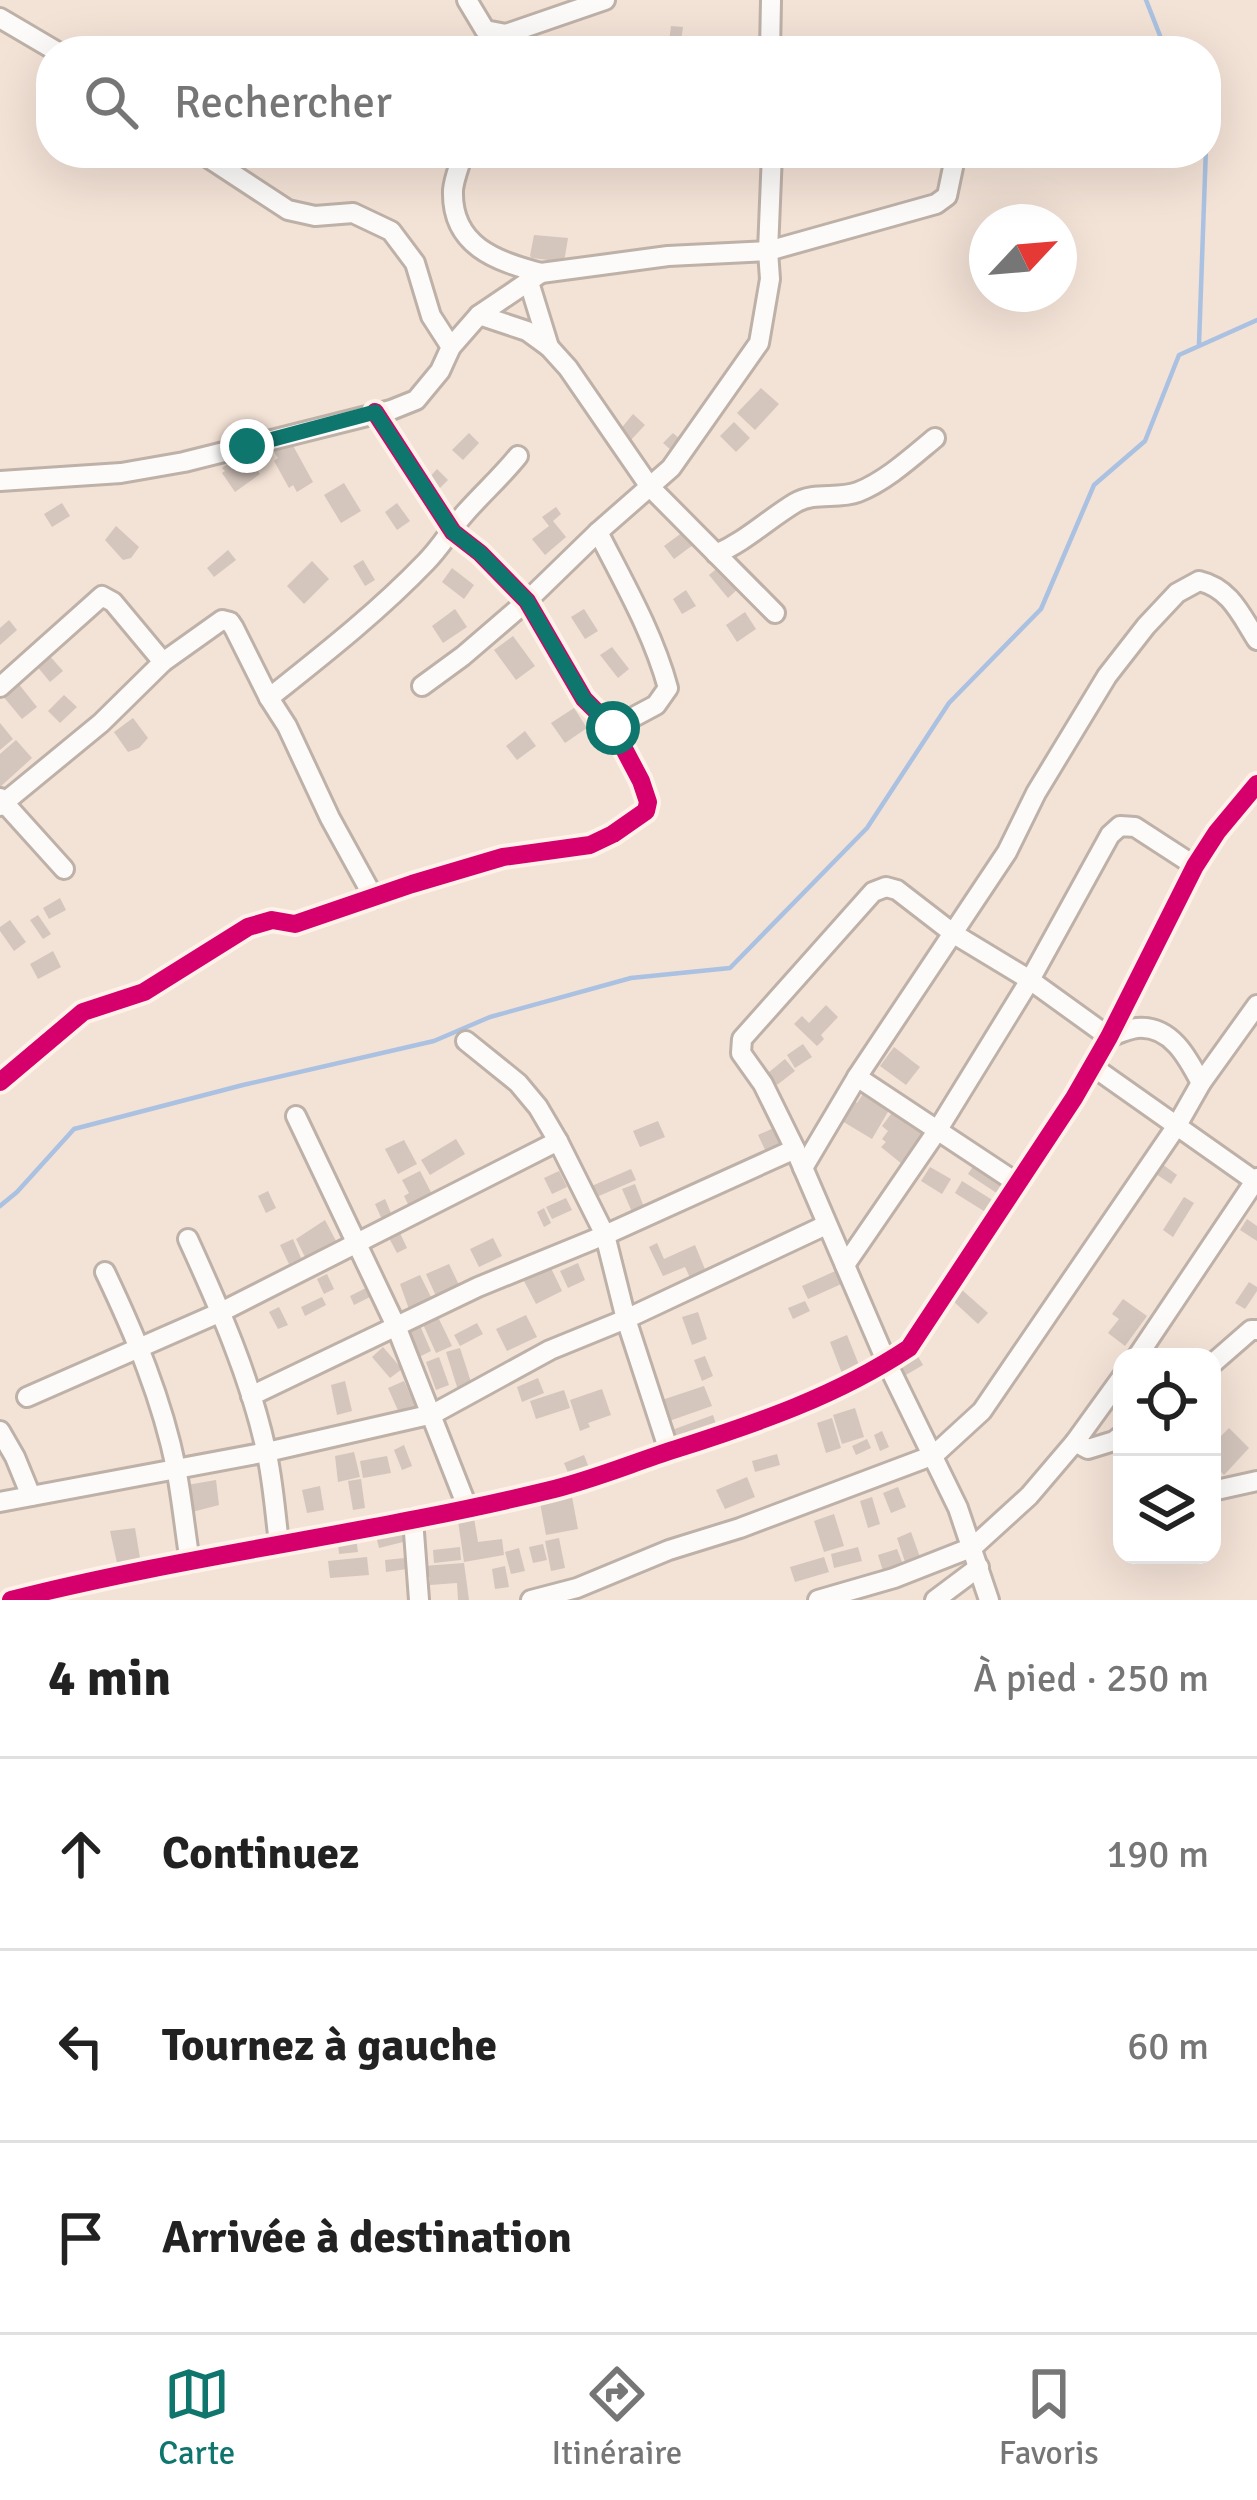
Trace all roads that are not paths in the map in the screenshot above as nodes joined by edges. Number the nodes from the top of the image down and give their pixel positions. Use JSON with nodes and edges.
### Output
{"nodes":[{"id":1,"x":467,"y":0,"type":"edge"},
{"id":2,"x":604,"y":0,"type":"edge"},
{"id":3,"x":771,"y":0,"type":"edge"},
{"id":4,"x":0,"y":18,"type":"edge"},
{"id":5,"x":770,"y":36,"type":"edge"},
{"id":6,"x":36,"y":39,"type":"edge"},
{"id":7,"x":224,"y":168,"type":"edge"},
{"id":8,"x":459,"y":168,"type":"edge"},
{"id":9,"x":771,"y":168,"type":"edge"},
{"id":10,"x":954,"y":168,"type":"edge"},
{"id":11,"x":768,"y":251,"type":"junction"},
{"id":12,"x":535,"y":276,"type":"junction"},
{"id":13,"x":479,"y":315,"type":"junction"},
{"id":14,"x":451,"y":347,"type":"junction"},
{"id":15,"x":550,"y":347,"type":"junction"},
{"id":16,"x":375,"y":412,"type":"junction"},
{"id":17,"x":935,"y":438,"type":"dead end"},
{"id":18,"x":518,"y":455,"type":"dead end"},
{"id":19,"x":0,"y":481,"type":"edge"},
{"id":20,"x":650,"y":487,"type":"junction"},
{"id":21,"x":453,"y":532,"type":"junction"},
{"id":22,"x":598,"y":532,"type":"junction"},
{"id":23,"x":716,"y":554,"type":"junction"},
{"id":24,"x":527,"y":601,"type":"junction"},
{"id":25,"x":775,"y":613,"type":"dead end"},
{"id":26,"x":1257,"y":640,"type":"edge"},
{"id":27,"x":164,"y":662,"type":"junction"},
{"id":28,"x":422,"y":686,"type":"dead end"},
{"id":29,"x":0,"y":688,"type":"edge"},
{"id":30,"x":269,"y":698,"type":"junction"},
{"id":31,"x":613,"y":728,"type":"junction"},
{"id":32,"x":1257,"y":784,"type":"edge"},
{"id":33,"x":1,"y":802,"type":"edge"},
{"id":34,"x":1195,"y":866,"type":"junction"},
{"id":35,"x":64,"y":869,"type":"dead end"},
{"id":36,"x":374,"y":898,"type":"junction"},
{"id":37,"x":954,"y":934,"type":"junction"},
{"id":38,"x":1030,"y":980,"type":"junction"},
{"id":39,"x":1257,"y":1005,"type":"edge"},
{"id":40,"x":1108,"y":1037,"type":"junction"},
{"id":41,"x":466,"y":1041,"type":"dead end"},
{"id":42,"x":1092,"y":1066,"type":"junction"},
{"id":43,"x":857,"y":1077,"type":"junction"},
{"id":44,"x":0,"y":1082,"type":"edge"},
{"id":45,"x":1201,"y":1083,"type":"junction"},
{"id":46,"x":296,"y":1115,"type":"dead end"},
{"id":47,"x":1176,"y":1127,"type":"junction"},
{"id":48,"x":937,"y":1131,"type":"junction"},
{"id":49,"x":558,"y":1141,"type":"junction"},
{"id":50,"x":795,"y":1149,"type":"junction"},
{"id":51,"x":803,"y":1168,"type":"junction"},
{"id":52,"x":1256,"y":1179,"type":"edge"},
{"id":53,"x":1017,"y":1183,"type":"junction"},
{"id":54,"x":826,"y":1225,"type":"junction"},
{"id":55,"x":605,"y":1235,"type":"junction"},
{"id":56,"x":188,"y":1239,"type":"dead end"},
{"id":57,"x":356,"y":1243,"type":"junction"},
{"id":58,"x":845,"y":1265,"type":"junction"},
{"id":59,"x":106,"y":1272,"type":"dead end"},
{"id":60,"x":221,"y":1312,"type":"junction"},
{"id":61,"x":626,"y":1319,"type":"junction"},
{"id":62,"x":396,"y":1325,"type":"junction"},
{"id":63,"x":1257,"y":1330,"type":"edge"},
{"id":64,"x":140,"y":1346,"type":"junction"},
{"id":65,"x":1143,"y":1348,"type":"edge"},
{"id":66,"x":1221,"y":1356,"type":"edge"},
{"id":67,"x":887,"y":1363,"type":"junction"},
{"id":68,"x":1113,"y":1389,"type":"edge"},
{"id":69,"x":251,"y":1396,"type":"junction"},
{"id":70,"x":27,"y":1397,"type":"dead end"},
{"id":71,"x":433,"y":1414,"type":"junction"},
{"id":72,"x":0,"y":1431,"type":"edge"},
{"id":73,"x":1113,"y":1441,"type":"edge"},
{"id":74,"x":1075,"y":1442,"type":"junction"},
{"id":75,"x":669,"y":1451,"type":"junction"},
{"id":76,"x":267,"y":1452,"type":"junction"},
{"id":77,"x":934,"y":1455,"type":"junction"},
{"id":78,"x":176,"y":1469,"type":"junction"},
{"id":79,"x":1257,"y":1481,"type":"edge"},
{"id":80,"x":1221,"y":1489,"type":"edge"},
{"id":81,"x":31,"y":1496,"type":"junction"},
{"id":82,"x":0,"y":1502,"type":"edge"},
{"id":83,"x":468,"y":1509,"type":"junction"},
{"id":84,"x":412,"y":1520,"type":"junction"},
{"id":85,"x":279,"y":1543,"type":"junction"},
{"id":86,"x":976,"y":1557,"type":"junction"},
{"id":87,"x":190,"y":1562,"type":"junction"},
{"id":88,"x":11,"y":1600,"type":"edge"},
{"id":89,"x":418,"y":1600,"type":"edge"},
{"id":90,"x":531,"y":1600,"type":"edge"},
{"id":91,"x":818,"y":1600,"type":"edge"},
{"id":92,"x":935,"y":1600,"type":"edge"},
{"id":93,"x":988,"y":1600,"type":"edge"}],
"edges":[{"from":1,"to":2,"type":"street"},
{"from":3,"to":5,"type":"street"},
{"from":4,"to":6,"type":"street"},
{"from":7,"to":14,"type":"street"},
{"from":8,"to":12,"type":"street"},
{"from":9,"to":11,"type":"street"},
{"from":10,"to":11,"type":"street"},
{"from":11,"to":12,"type":"street"},
{"from":11,"to":20,"type":"street"},
{"from":12,"to":13,"type":"street"},
{"from":12,"to":15,"type":"street"},
{"from":13,"to":14,"type":"street"},
{"from":13,"to":15,"type":"street"},
{"from":14,"to":16,"type":"street"},
{"from":15,"to":20,"type":"street"},
{"from":16,"to":19,"type":"street"},
{"from":16,"to":21,"type":"street"},
{"from":17,"to":23,"type":"street"},
{"from":18,"to":21,"type":"street"},
{"from":20,"to":22,"type":"street"},
{"from":20,"to":23,"type":"street"},
{"from":21,"to":24,"type":"street"},
{"from":21,"to":30,"type":"street"},
{"from":22,"to":24,"type":"street"},
{"from":22,"to":31,"type":"street"},
{"from":23,"to":25,"type":"street"},
{"from":24,"to":28,"type":"street"},
{"from":24,"to":31,"type":"street"},
{"from":26,"to":37,"type":"street"},
{"from":27,"to":29,"type":"street"},
{"from":27,"to":30,"type":"street"},
{"from":27,"to":33,"type":"street"},
{"from":30,"to":36,"type":"street"},
{"from":31,"to":36,"type":"street"},
{"from":32,"to":34,"type":"street"},
{"from":33,"to":35,"type":"street"},
{"from":34,"to":38,"type":"street"},
{"from":34,"to":40,"type":"street"},
{"from":36,"to":44,"type":"street"},
{"from":37,"to":38,"type":"street"},
{"from":37,"to":43,"type":"street"},
{"from":37,"to":50,"type":"street"},
{"from":38,"to":40,"type":"street"},
{"from":38,"to":48,"type":"street"},
{"from":39,"to":45,"type":"street"},
{"from":40,"to":42,"type":"street"},
{"from":40,"to":45,"type":"street"},
{"from":41,"to":49,"type":"street"},
{"from":42,"to":47,"type":"street"},
{"from":42,"to":53,"type":"street"},
{"from":43,"to":48,"type":"street"},
{"from":43,"to":51,"type":"street"},
{"from":45,"to":47,"type":"street"},
{"from":46,"to":57,"type":"street"},
{"from":47,"to":52,"type":"street"},
{"from":47,"to":77,"type":"street"},
{"from":48,"to":53,"type":"street"},
{"from":48,"to":58,"type":"street"},
{"from":49,"to":55,"type":"street"},
{"from":49,"to":57,"type":"street"},
{"from":50,"to":51,"type":"street"},
{"from":50,"to":55,"type":"street"},
{"from":51,"to":54,"type":"street"},
{"from":52,"to":65,"type":"street"},
{"from":53,"to":67,"type":"street"},
{"from":54,"to":58,"type":"street"},
{"from":54,"to":61,"type":"street"},
{"from":55,"to":61,"type":"street"},
{"from":55,"to":62,"type":"street"},
{"from":56,"to":60,"type":"street"},
{"from":57,"to":60,"type":"street"},
{"from":57,"to":62,"type":"street"},
{"from":58,"to":67,"type":"street"},
{"from":59,"to":64,"type":"street"},
{"from":60,"to":64,"type":"street"},
{"from":60,"to":69,"type":"street"},
{"from":61,"to":71,"type":"street"},
{"from":61,"to":75,"type":"street"},
{"from":62,"to":69,"type":"street"},
{"from":62,"to":71,"type":"street"},
{"from":63,"to":66,"type":"street"},
{"from":64,"to":70,"type":"street"},
{"from":64,"to":78,"type":"street"},
{"from":67,"to":75,"type":"street"},
{"from":67,"to":77,"type":"street"},
{"from":68,"to":74,"type":"street"},
{"from":69,"to":76,"type":"street"},
{"from":71,"to":76,"type":"street"},
{"from":71,"to":83,"type":"street"},
{"from":72,"to":81,"type":"street"},
{"from":73,"to":74,"type":"street"},
{"from":74,"to":86,"type":"street"},
{"from":75,"to":83,"type":"street"},
{"from":76,"to":78,"type":"street"},
{"from":76,"to":85,"type":"street"},
{"from":77,"to":86,"type":"street"},
{"from":77,"to":90,"type":"street"},
{"from":78,"to":81,"type":"street"},
{"from":78,"to":87,"type":"street"},
{"from":79,"to":80,"type":"street"},
{"from":81,"to":82,"type":"street"},
{"from":83,"to":84,"type":"street"},
{"from":84,"to":85,"type":"street"},
{"from":84,"to":89,"type":"street"},
{"from":85,"to":87,"type":"street"},
{"from":86,"to":91,"type":"street"},
{"from":86,"to":92,"type":"street"},
{"from":86,"to":93,"type":"street"},
{"from":87,"to":88,"type":"street"}]}
